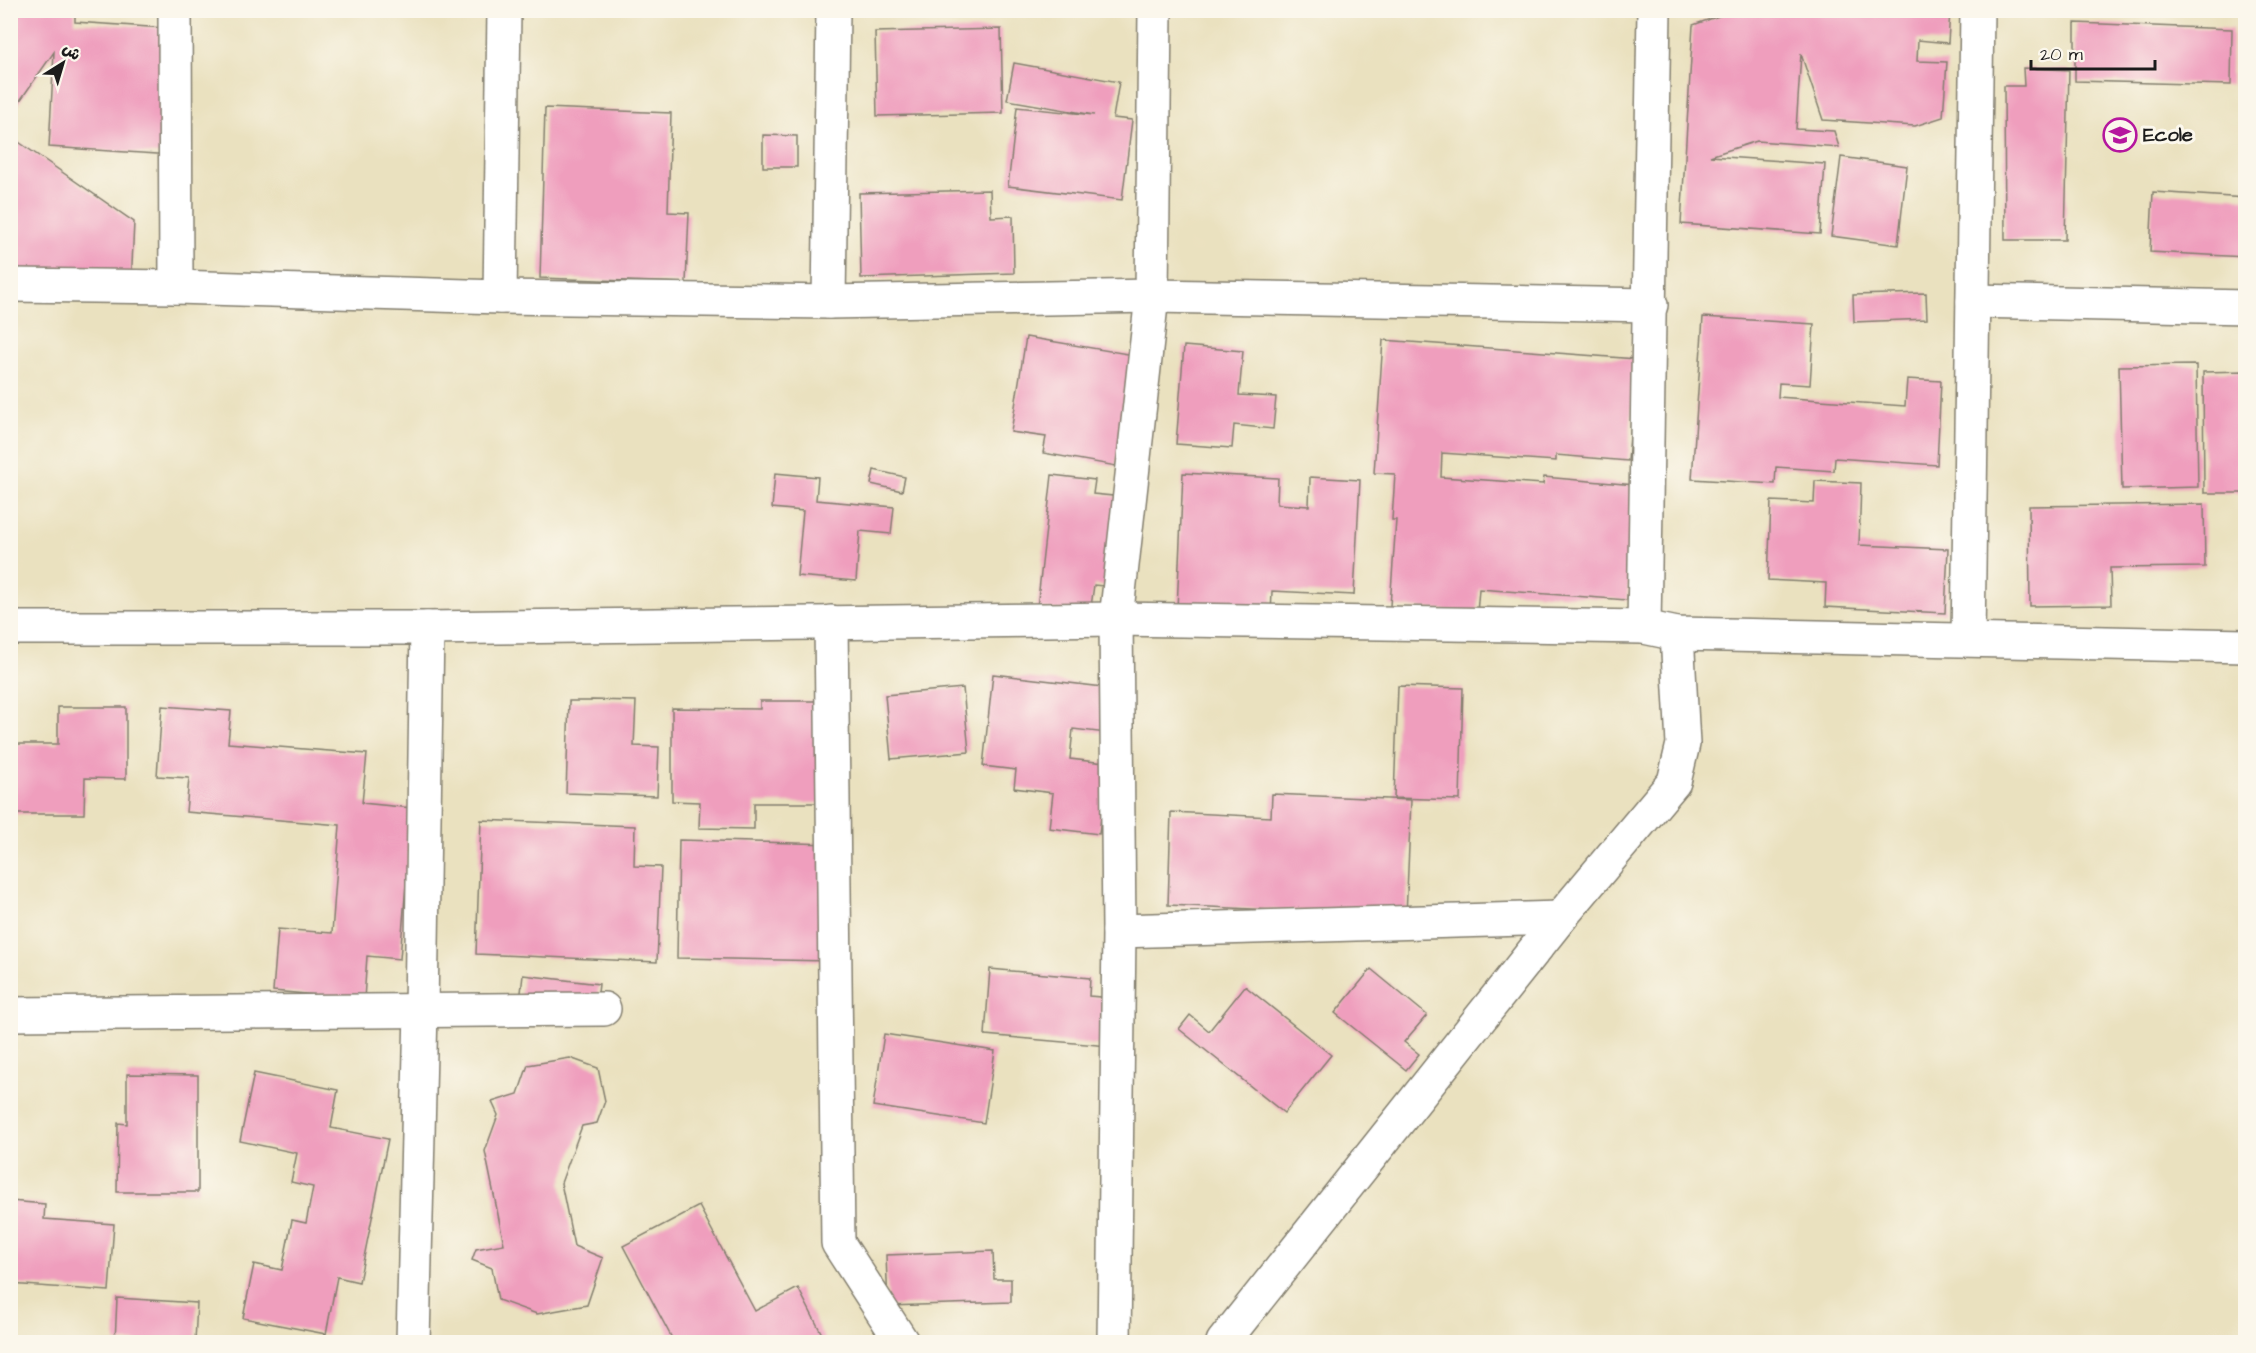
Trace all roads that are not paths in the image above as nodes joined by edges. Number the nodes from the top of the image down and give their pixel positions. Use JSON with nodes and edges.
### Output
{"nodes":[{"id":1,"x":175,"y":10,"type":"edge"},
{"id":2,"x":504,"y":10,"type":"edge"},
{"id":3,"x":833,"y":10,"type":"edge"},
{"id":4,"x":1155,"y":10,"type":"edge"},
{"id":5,"x":1654,"y":10,"type":"edge"},
{"id":6,"x":1977,"y":10,"type":"edge"},
{"id":7,"x":10,"y":285,"type":"edge"},
{"id":8,"x":176,"y":287,"type":"junction"},
{"id":9,"x":1152,"y":296,"type":"junction"},
{"id":10,"x":500,"y":297,"type":"junction"},
{"id":11,"x":1973,"y":301,"type":"junction"},
{"id":12,"x":829,"y":302,"type":"junction"},
{"id":13,"x":1651,"y":305,"type":"junction"},
{"id":14,"x":2246,"y":307,"type":"edge"},
{"id":15,"x":1116,"y":619,"type":"junction"},
{"id":16,"x":831,"y":622,"type":"junction"},
{"id":17,"x":428,"y":627,"type":"junction"},
{"id":18,"x":1644,"y":627,"type":"junction"},
{"id":19,"x":10,"y":628,"type":"edge"},
{"id":20,"x":1677,"y":634,"type":"junction"},
{"id":21,"x":1968,"y":639,"type":"junction"},
{"id":22,"x":2246,"y":646,"type":"edge"},
{"id":23,"x":1560,"y":918,"type":"junction"},
{"id":24,"x":1119,"y":931,"type":"junction"},
{"id":25,"x":604,"y":1009,"type":"dead end"},
{"id":26,"x":421,"y":1010,"type":"junction"},
{"id":27,"x":10,"y":1014,"type":"edge"},
{"id":28,"x":413,"y":1342,"type":"edge"},
{"id":29,"x":902,"y":1342,"type":"edge"},
{"id":30,"x":1114,"y":1342,"type":"edge"},
{"id":31,"x":1223,"y":1342,"type":"edge"}],
"edges":[{"from":1,"to":8,"type":"street"},
{"from":2,"to":10,"type":"street"},
{"from":3,"to":12,"type":"street"},
{"from":4,"to":9,"type":"street"},
{"from":5,"to":13,"type":"street"},
{"from":6,"to":11,"type":"street"},
{"from":7,"to":8,"type":"street"},
{"from":8,"to":10,"type":"street"},
{"from":9,"to":12,"type":"street"},
{"from":9,"to":13,"type":"street"},
{"from":9,"to":15,"type":"street"},
{"from":10,"to":12,"type":"street"},
{"from":11,"to":14,"type":"street"},
{"from":11,"to":21,"type":"street"},
{"from":13,"to":18,"type":"street"},
{"from":15,"to":16,"type":"street"},
{"from":15,"to":18,"type":"street"},
{"from":15,"to":24,"type":"street"},
{"from":16,"to":17,"type":"street"},
{"from":16,"to":29,"type":"street"},
{"from":17,"to":19,"type":"street"},
{"from":17,"to":26,"type":"street"},
{"from":18,"to":20,"type":"street"},
{"from":20,"to":21,"type":"street"},
{"from":20,"to":23,"type":"street"},
{"from":21,"to":22,"type":"street"},
{"from":23,"to":24,"type":"street"},
{"from":23,"to":31,"type":"street"},
{"from":24,"to":30,"type":"street"},
{"from":25,"to":26,"type":"street"},
{"from":26,"to":27,"type":"street"},
{"from":26,"to":28,"type":"street"}]}
